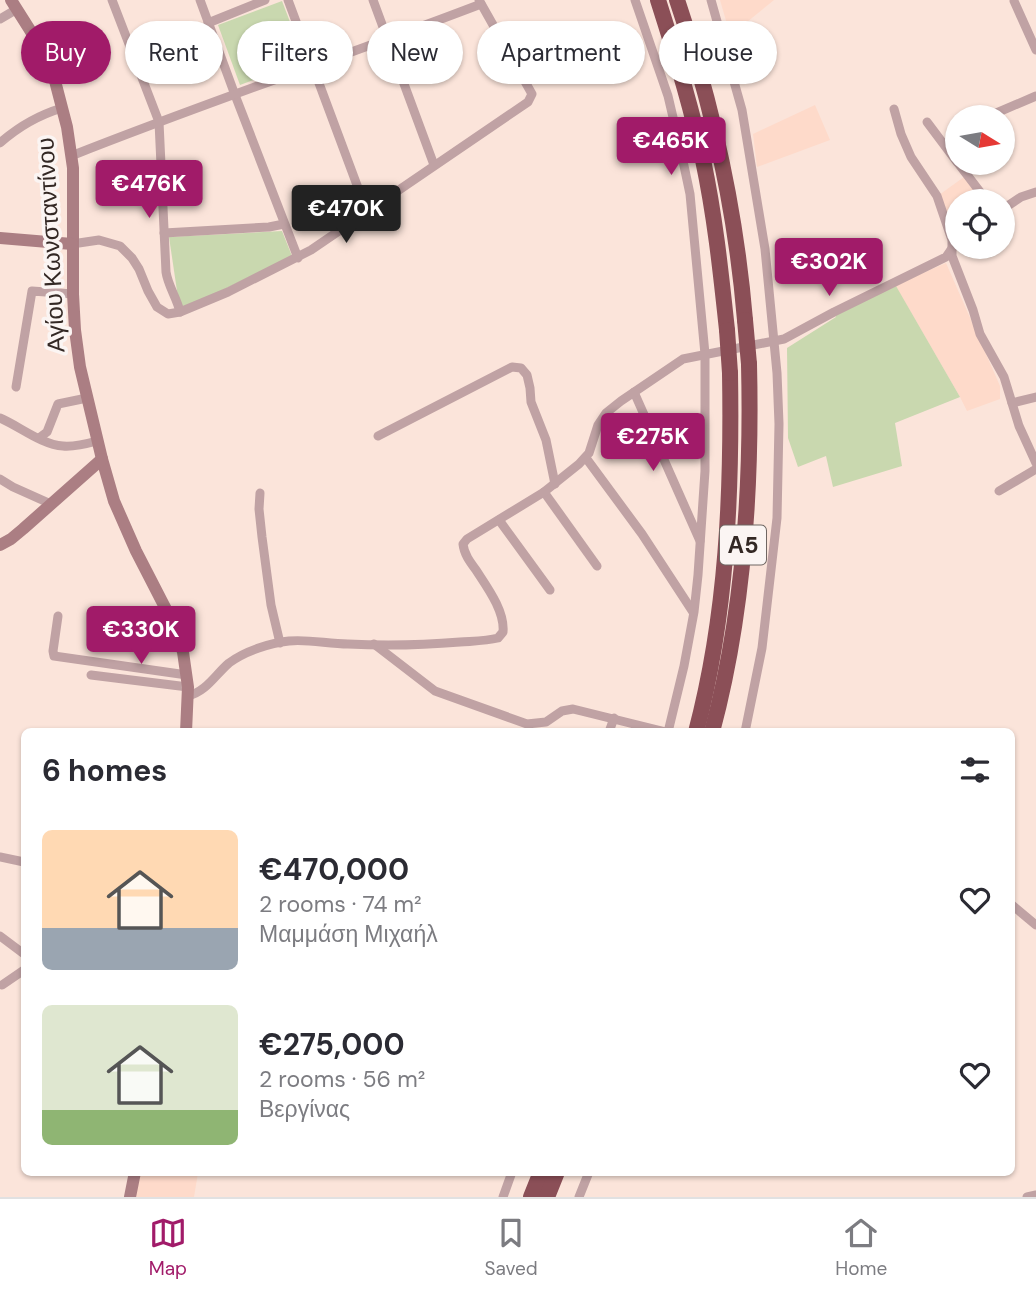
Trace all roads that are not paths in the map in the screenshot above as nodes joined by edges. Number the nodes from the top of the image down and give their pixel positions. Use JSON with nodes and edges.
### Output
{"nodes":[{"id":1,"x":112,"y":0,"type":"edge"},
{"id":2,"x":200,"y":0,"type":"edge"},
{"id":3,"x":265,"y":0,"type":"edge"},
{"id":4,"x":288,"y":0,"type":"edge"},
{"id":5,"x":373,"y":0,"type":"edge"},
{"id":6,"x":635,"y":0,"type":"edge"},
{"id":7,"x":658,"y":0,"type":"edge"},
{"id":8,"x":677,"y":0,"type":"edge"},
{"id":9,"x":711,"y":0,"type":"edge"},
{"id":10,"x":1014,"y":1,"type":"edge"},
{"id":11,"x":480,"y":2,"type":"edge"},
{"id":12,"x":18,"y":4,"type":"edge"},
{"id":13,"x":0,"y":19,"type":"edge"},
{"id":14,"x":207,"y":21,"type":"edge"},
{"id":15,"x":213,"y":21,"type":"edge"},
{"id":16,"x":296,"y":21,"type":"edge"},
{"id":17,"x":381,"y":21,"type":"edge"},
{"id":18,"x":434,"y":21,"type":"edge"},
{"id":19,"x":1036,"y":50,"type":"edge"},
{"id":20,"x":223,"y":62,"type":"edge"},
{"id":21,"x":264,"y":84,"type":"edge"},
{"id":22,"x":319,"y":84,"type":"edge"},
{"id":23,"x":404,"y":84,"type":"edge"},
{"id":24,"x":235,"y":94,"type":"junction"},
{"id":25,"x":1036,"y":96,"type":"edge"},
{"id":26,"x":1015,"y":105,"type":"edge"},
{"id":27,"x":62,"y":108,"type":"junction"},
{"id":28,"x":894,"y":109,"type":"dead end"},
{"id":29,"x":159,"y":122,"type":"junction"},
{"id":30,"x":927,"y":122,"type":"dead end"},
{"id":31,"x":0,"y":143,"type":"edge"},
{"id":32,"x":945,"y":145,"type":"edge"},
{"id":33,"x":72,"y":156,"type":"junction"},
{"id":34,"x":434,"y":165,"type":"junction"},
{"id":35,"x":1036,"y":192,"type":"edge"},
{"id":36,"x":1015,"y":201,"type":"edge"},
{"id":37,"x":366,"y":212,"type":"junction"},
{"id":38,"x":945,"y":219,"type":"edge"},
{"id":39,"x":284,"y":224,"type":"junction"},
{"id":40,"x":164,"y":233,"type":"junction"},
{"id":41,"x":0,"y":238,"type":"edge"},
{"id":42,"x":72,"y":244,"type":"junction"},
{"id":43,"x":298,"y":258,"type":"junction"},
{"id":44,"x":945,"y":258,"type":"edge"},
{"id":45,"x":953,"y":259,"type":"edge"},
{"id":46,"x":73,"y":294,"type":"junction"},
{"id":47,"x":180,"y":312,"type":"junction"},
{"id":48,"x":775,"y":342,"type":"junction"},
{"id":49,"x":705,"y":354,"type":"junction"},
{"id":50,"x":16,"y":387,"type":"dead end"},
{"id":51,"x":634,"y":392,"type":"junction"},
{"id":52,"x":1036,"y":397,"type":"edge"},
{"id":53,"x":87,"y":398,"type":"junction"},
{"id":54,"x":1012,"y":402,"type":"junction"},
{"id":55,"x":0,"y":418,"type":"edge"},
{"id":56,"x":378,"y":436,"type":"dead end"},
{"id":57,"x":38,"y":438,"type":"junction"},
{"id":58,"x":97,"y":442,"type":"junction"},
{"id":59,"x":586,"y":458,"type":"junction"},
{"id":60,"x":102,"y":459,"type":"junction"},
{"id":61,"x":1036,"y":463,"type":"edge"},
{"id":62,"x":1036,"y":469,"type":"edge"},
{"id":63,"x":0,"y":480,"type":"edge"},
{"id":64,"x":555,"y":484,"type":"junction"},
{"id":65,"x":999,"y":491,"type":"dead end"},
{"id":66,"x":544,"y":492,"type":"junction"},
{"id":67,"x":260,"y":493,"type":"dead end"},
{"id":68,"x":51,"y":505,"type":"junction"},
{"id":69,"x":499,"y":520,"type":"junction"},
{"id":70,"x":700,"y":542,"type":"junction"},
{"id":71,"x":0,"y":545,"type":"edge"},
{"id":72,"x":597,"y":566,"type":"dead end"},
{"id":73,"x":550,"y":590,"type":"dead end"},
{"id":74,"x":694,"y":612,"type":"junction"},
{"id":75,"x":58,"y":616,"type":"dead end"},
{"id":76,"x":280,"y":643,"type":"junction"},
{"id":77,"x":374,"y":644,"type":"junction"},
{"id":78,"x":91,"y":674,"type":"dead end"},
{"id":79,"x":188,"y":686,"type":"junction"},
{"id":80,"x":614,"y":718,"type":"junction"},
{"id":81,"x":705,"y":727,"type":"edge"},
{"id":82,"x":186,"y":728,"type":"edge"},
{"id":83,"x":610,"y":728,"type":"edge"},
{"id":84,"x":652,"y":728,"type":"edge"},
{"id":85,"x":668,"y":728,"type":"edge"},
{"id":86,"x":746,"y":728,"type":"edge"},
{"id":87,"x":0,"y":857,"type":"edge"},
{"id":88,"x":21,"y":861,"type":"edge"},
{"id":89,"x":1015,"y":908,"type":"edge"},
{"id":90,"x":1036,"y":925,"type":"edge"},
{"id":91,"x":0,"y":936,"type":"edge"},
{"id":92,"x":21,"y":952,"type":"edge"},
{"id":93,"x":21,"y":972,"type":"edge"},
{"id":94,"x":2,"y":985,"type":"dead end"},
{"id":95,"x":134,"y":1176,"type":"edge"},
{"id":96,"x":511,"y":1176,"type":"edge"},
{"id":97,"x":539,"y":1176,"type":"edge"},
{"id":98,"x":555,"y":1176,"type":"edge"},
{"id":99,"x":587,"y":1176,"type":"edge"},
{"id":100,"x":1036,"y":1195,"type":"edge"},
{"id":101,"x":130,"y":1197,"type":"edge"},
{"id":102,"x":503,"y":1197,"type":"edge"},
{"id":103,"x":531,"y":1197,"type":"edge"},
{"id":104,"x":547,"y":1197,"type":"edge"},
{"id":105,"x":579,"y":1197,"type":"edge"},
{"id":106,"x":1027,"y":1197,"type":"edge"}],
"edges":[{"from":1,"to":29,"type":"street"},
{"from":2,"to":14,"type":"street"},
{"from":3,"to":15,"type":"street"},
{"from":4,"to":16,"type":"street"},
{"from":5,"to":17,"type":"street"},
{"from":6,"to":49,"type":"street"},
{"from":7,"to":81,"type":"highway","number":"Α5","bridge":true},
{"from":8,"to":81,"type":"highway","number":"Α5","bridge":true},
{"from":9,"to":48,"type":"street"},
{"from":10,"to":19,"type":"street"},
{"from":11,"to":18,"type":"street"},
{"from":11,"to":34,"type":"street"},
{"from":12,"to":13,"type":"street"},
{"from":12,"to":27,"type":"main road","name":"Αγίου Κωνσταντίνου"},
{"from":20,"to":24,"type":"street"},
{"from":21,"to":24,"type":"street"},
{"from":22,"to":37,"type":"street"},
{"from":23,"to":34,"type":"street"},
{"from":24,"to":29,"type":"street"},
{"from":24,"to":39,"type":"street"},
{"from":25,"to":26,"type":"street"},
{"from":27,"to":31,"type":"street"},
{"from":27,"to":33,"type":"main road","name":"Αγίου Κωνσταντίνου"},
{"from":28,"to":38,"type":"street"},
{"from":29,"to":33,"type":"street"},
{"from":29,"to":40,"type":"street"},
{"from":30,"to":32,"type":"street"},
{"from":33,"to":42,"type":"main road","name":"Αγίου Κωνσταντίνου"},
{"from":34,"to":37,"type":"street"},
{"from":35,"to":36,"type":"street"},
{"from":37,"to":43,"type":"street"},
{"from":39,"to":40,"type":"street"},
{"from":39,"to":43,"type":"street"},
{"from":40,"to":47,"type":"street"},
{"from":41,"to":42,"type":"main road"},
{"from":42,"to":46,"type":"main road","name":"Αγίου Κωνσταντίνου"},
{"from":42,"to":47,"type":"street"},
{"from":43,"to":47,"type":"street"},
{"from":44,"to":48,"type":"street"},
{"from":45,"to":54,"type":"street"},
{"from":46,"to":50,"type":"street"},
{"from":46,"to":53,"type":"main road","name":"Αγίου Κωνσταντίνου"},
{"from":48,"to":49,"type":"street"},
{"from":48,"to":86,"type":"street"},
{"from":49,"to":51,"type":"street"},
{"from":49,"to":70,"type":"street"},
{"from":51,"to":59,"type":"street"},
{"from":51,"to":70,"type":"street"},
{"from":52,"to":54,"type":"street"},
{"from":53,"to":57,"type":"street"},
{"from":53,"to":58,"type":"main road","name":"Αγίου Κωνσταντίνου"},
{"from":54,"to":61,"type":"street"},
{"from":55,"to":57,"type":"street"},
{"from":56,"to":64,"type":"street"},
{"from":57,"to":58,"type":"street"},
{"from":58,"to":60,"type":"main road","name":"Αγίου Κωνσταντίνου"},
{"from":59,"to":64,"type":"street"},
{"from":59,"to":74,"type":"street"},
{"from":60,"to":68,"type":"main road"},
{"from":60,"to":79,"type":"main road","name":"Αγίου Κωνσταντίνου"},
{"from":62,"to":65,"type":"street"},
{"from":63,"to":68,"type":"street"},
{"from":64,"to":66,"type":"street"},
{"from":66,"to":69,"type":"street"},
{"from":66,"to":72,"type":"street"},
{"from":67,"to":76,"type":"street"},
{"from":68,"to":71,"type":"main road"},
{"from":69,"to":73,"type":"street"},
{"from":69,"to":77,"type":"street"},
{"from":70,"to":74,"type":"street"},
{"from":74,"to":85,"type":"street"},
{"from":75,"to":79,"type":"street"},
{"from":76,"to":77,"type":"street"},
{"from":76,"to":79,"type":"street"},
{"from":77,"to":80,"type":"street"},
{"from":78,"to":79,"type":"street"},
{"from":79,"to":82,"type":"main road","name":"Αγίου Κωνσταντίνου"},
{"from":80,"to":83,"type":"street"},
{"from":80,"to":84,"type":"street"},
{"from":87,"to":88,"type":"street"},
{"from":89,"to":90,"type":"street"},
{"from":91,"to":92,"type":"street"},
{"from":93,"to":94,"type":"street"},
{"from":95,"to":101,"type":"main road"},
{"from":96,"to":102,"type":"street"},
{"from":97,"to":103,"type":"highway"},
{"from":98,"to":104,"type":"highway"},
{"from":99,"to":105,"type":"street"},
{"from":100,"to":106,"type":"street"}]}
